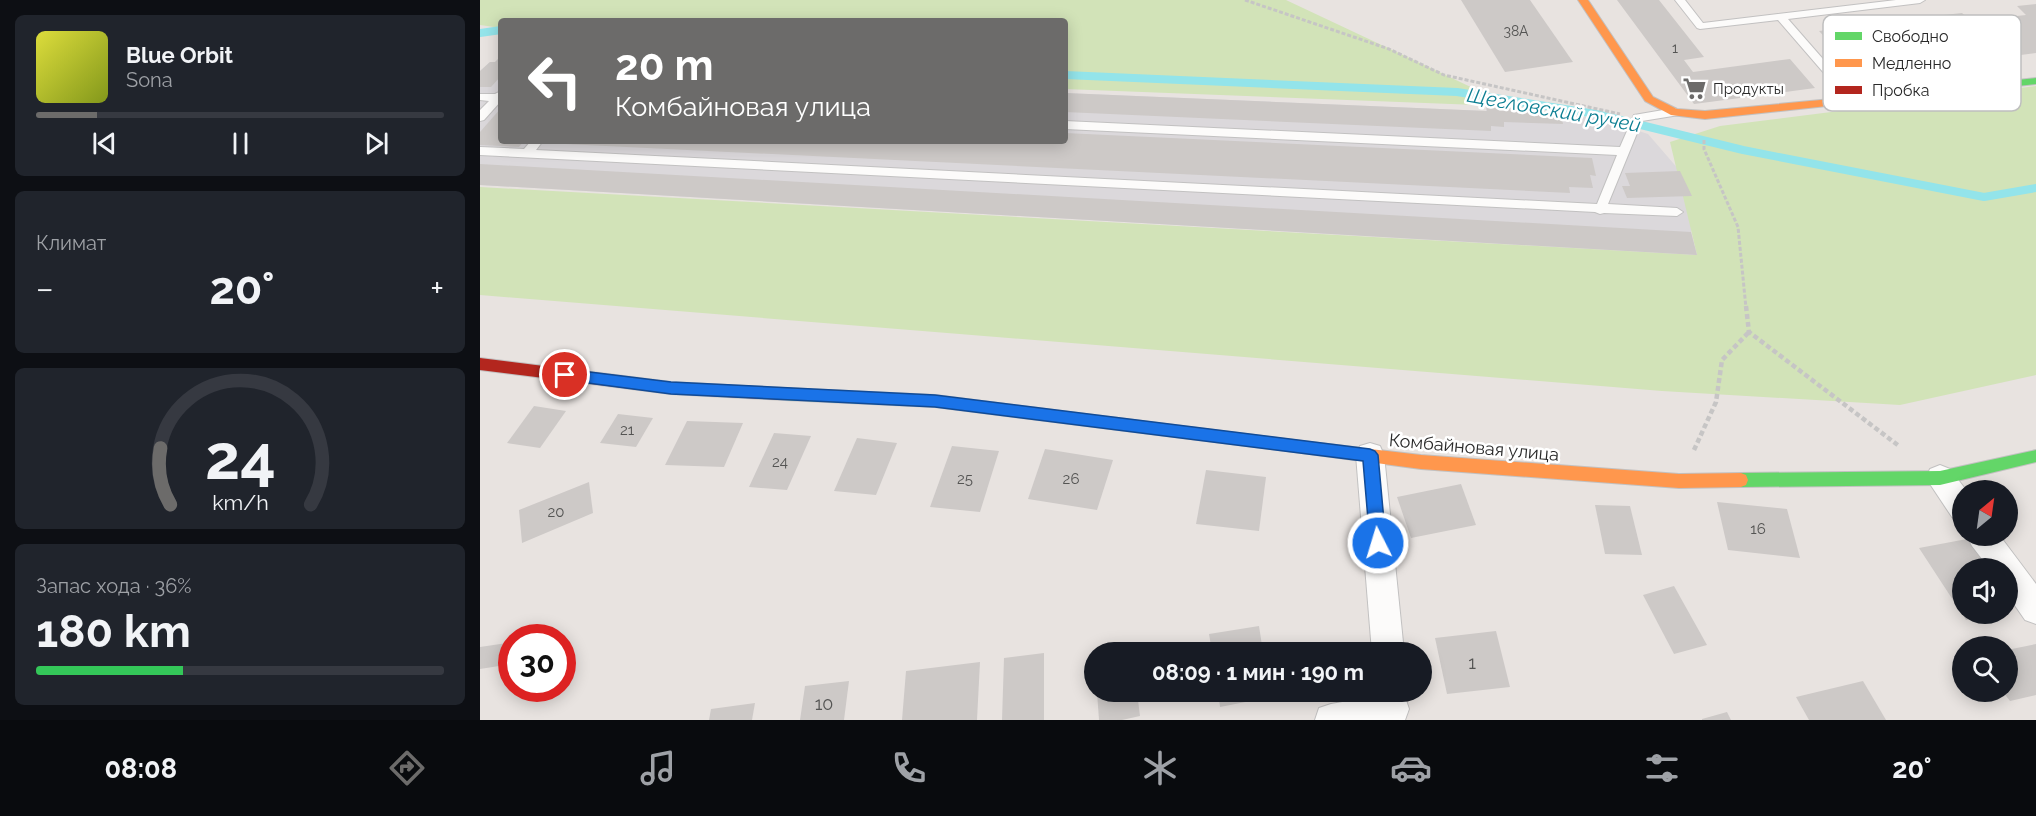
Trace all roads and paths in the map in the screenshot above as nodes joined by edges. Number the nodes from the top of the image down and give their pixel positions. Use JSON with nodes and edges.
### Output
{"nodes":[{"id":1,"x":1245,"y":0,"type":"edge"},
{"id":2,"x":1583,"y":0,"type":"edge"},
{"id":3,"x":1680,"y":0,"type":"edge"},
{"id":4,"x":1920,"y":0,"type":"edge"},
{"id":5,"x":1780,"y":16,"type":"junction"},
{"id":6,"x":1823,"y":65,"type":"edge"},
{"id":7,"x":2036,"y":81,"type":"edge"},
{"id":8,"x":2021,"y":83,"type":"edge"},
{"id":9,"x":480,"y":97,"type":"edge"},
{"id":10,"x":498,"y":97,"type":"edge"},
{"id":11,"x":498,"y":99,"type":"edge"},
{"id":12,"x":1823,"y":103,"type":"edge"},
{"id":13,"x":1676,"y":112,"type":"junction"},
{"id":14,"x":480,"y":117,"type":"edge"},
{"id":15,"x":1638,"y":118,"type":"junction"},
{"id":16,"x":1068,"y":125,"type":"edge"},
{"id":17,"x":535,"y":144,"type":"edge"},
{"id":18,"x":1704,"y":149,"type":"dead end"},
{"id":19,"x":480,"y":151,"type":"edge"},
{"id":20,"x":1625,"y":151,"type":"junction"},
{"id":21,"x":527,"y":154,"type":"junction"},
{"id":22,"x":1600,"y":210,"type":"junction"},
{"id":23,"x":1677,"y":212,"type":"dead end"},
{"id":24,"x":1749,"y":332,"type":"junction"},
{"id":25,"x":480,"y":364,"type":"edge"},
{"id":26,"x":1370,"y":455,"type":"junction"},
{"id":27,"x":2036,"y":456,"type":"edge"},
{"id":28,"x":1940,"y":478,"type":"junction"},
{"id":29,"x":1679,"y":482,"type":"junction"},
{"id":30,"x":1952,"y":494,"type":"edge"},
{"id":31,"x":1990,"y":546,"type":"edge"},
{"id":32,"x":1999,"y":558,"type":"edge"},
{"id":33,"x":2018,"y":584,"type":"edge"},
{"id":34,"x":2036,"y":609,"type":"edge"},
{"id":35,"x":1387,"y":642,"type":"edge"},
{"id":36,"x":1394,"y":707,"type":"edge"},
{"id":37,"x":1330,"y":720,"type":"edge"}],
"edges":[{"from":1,"to":15,"type":"path"},
{"from":2,"to":13,"type":"street"},
{"from":3,"to":5,"type":"lane"},
{"from":4,"to":5,"type":"lane"},
{"from":5,"to":6,"type":"lane"},
{"from":7,"to":8,"type":"street"},
{"from":9,"to":10,"type":"lane"},
{"from":11,"to":14,"type":"lane"},
{"from":12,"to":13,"type":"street"},
{"from":13,"to":15,"type":"lane"},
{"from":15,"to":20,"type":"lane"},
{"from":16,"to":20,"type":"lane"},
{"from":17,"to":21,"type":"lane"},
{"from":18,"to":24,"type":"path"},
{"from":19,"to":21,"type":"lane"},
{"from":20,"to":22,"type":"lane"},
{"from":21,"to":22,"type":"lane"},
{"from":22,"to":23,"type":"lane"},
{"from":24,"to":28,"type":"path"},
{"from":24,"to":29,"type":"path"},
{"from":25,"to":26,"type":"street","name":"Комбайновая улица"},
{"from":26,"to":29,"type":"street","name":"Комбайновая улица"},
{"from":26,"to":35,"type":"street"},
{"from":27,"to":28,"type":"street","name":"Комбайновая улица"},
{"from":28,"to":29,"type":"street","name":"Комбайновая улица"},
{"from":28,"to":30,"type":"street"},
{"from":31,"to":32,"type":"street"},
{"from":33,"to":34,"type":"street"},
{"from":36,"to":37,"type":"street"}]}
